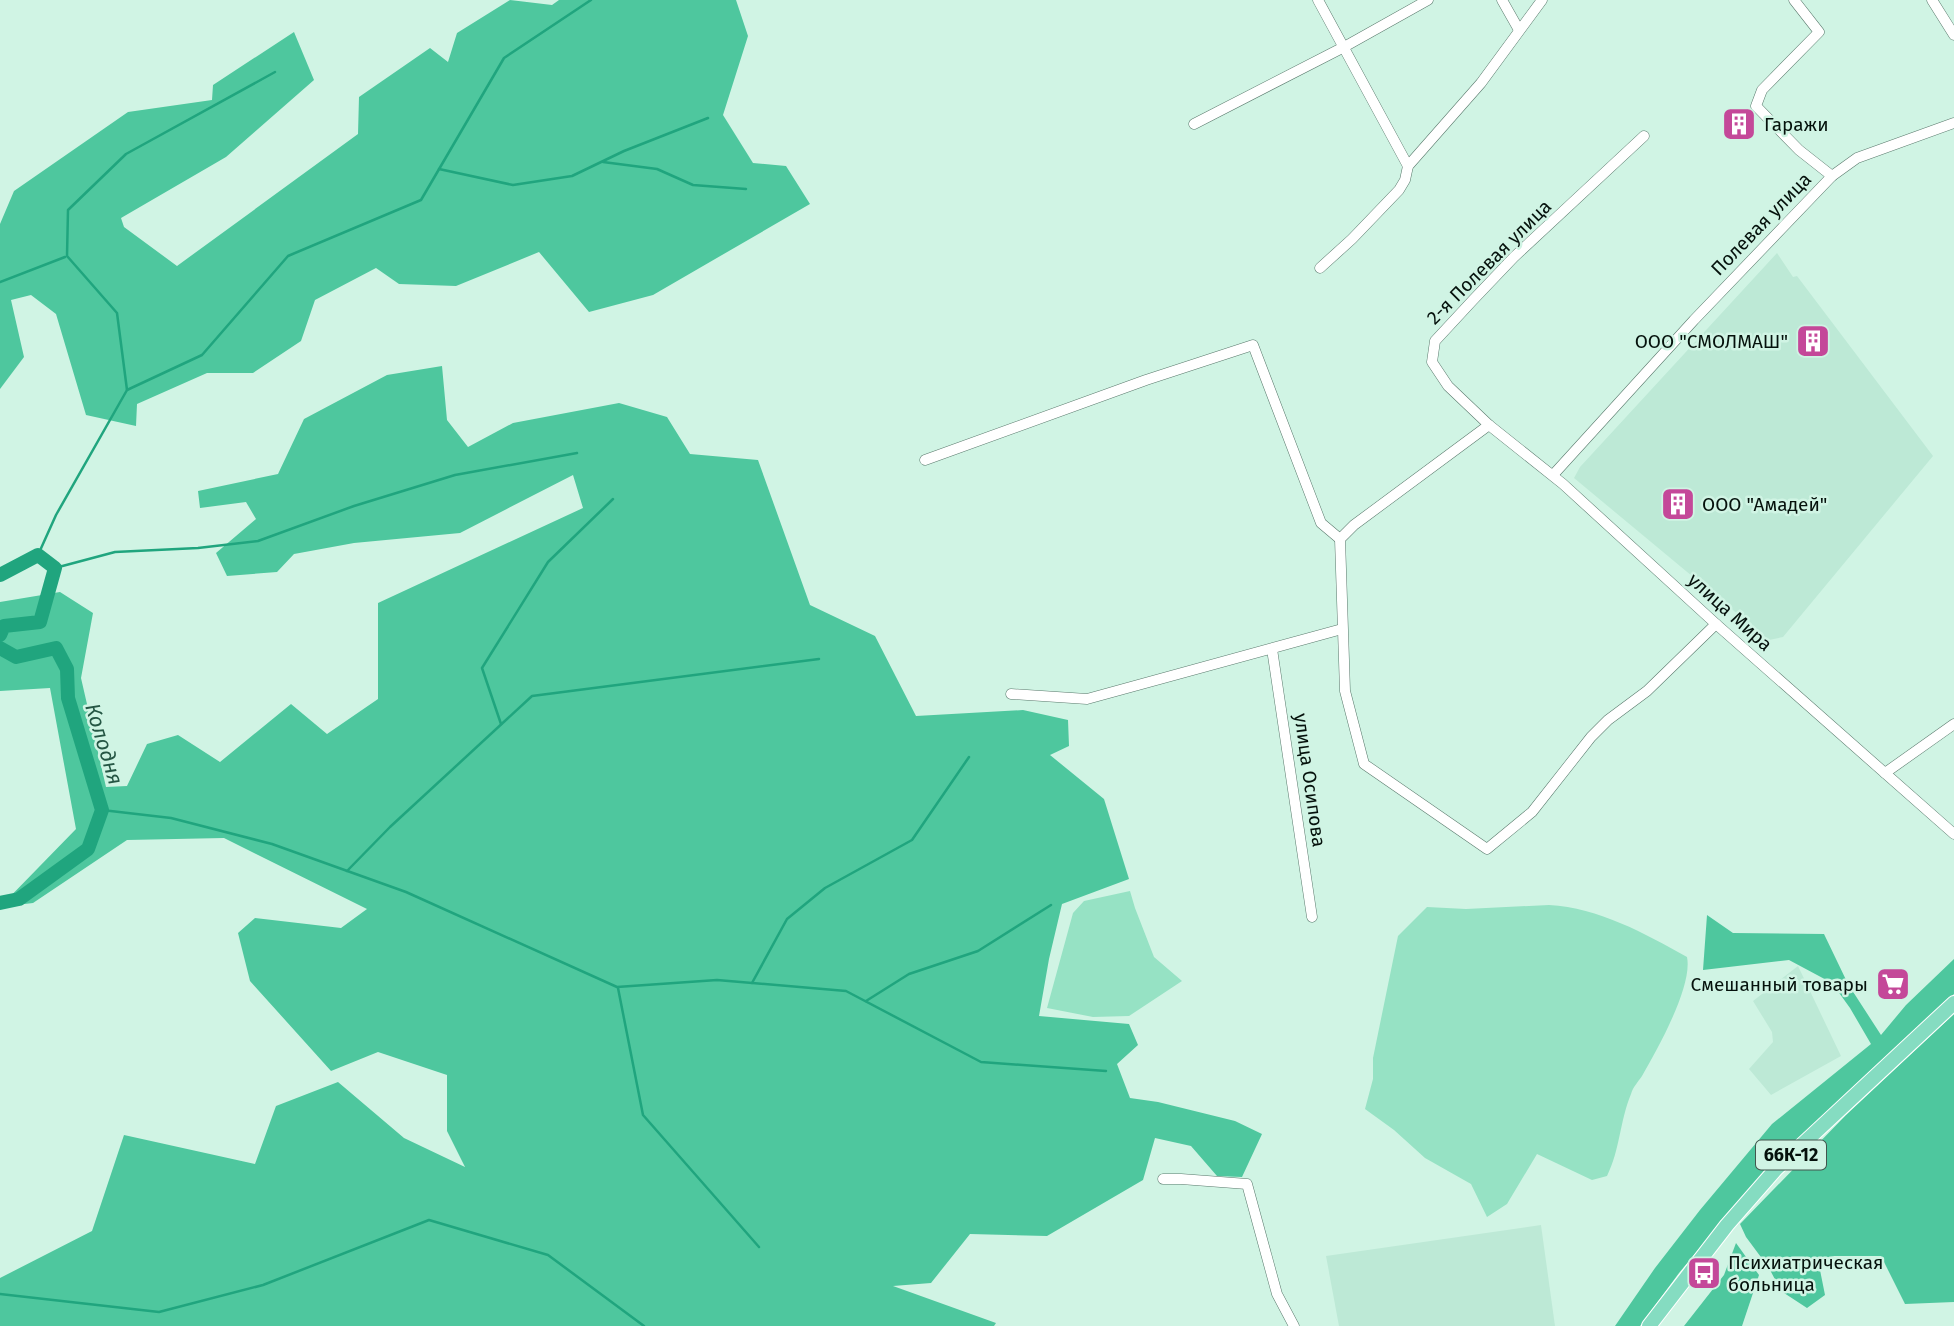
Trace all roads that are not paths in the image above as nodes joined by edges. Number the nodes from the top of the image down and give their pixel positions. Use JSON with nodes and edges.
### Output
{"nodes":[{"id":1,"x":1318,"y":0,"type":"edge"},
{"id":2,"x":1428,"y":0,"type":"edge"},
{"id":3,"x":1502,"y":0,"type":"edge"},
{"id":4,"x":1542,"y":0,"type":"edge"},
{"id":5,"x":1794,"y":0,"type":"edge"},
{"id":6,"x":1932,"y":0,"type":"edge"},
{"id":7,"x":1519,"y":30,"type":"junction"},
{"id":8,"x":1954,"y":35,"type":"edge"},
{"id":9,"x":1344,"y":47,"type":"junction"},
{"id":10,"x":1954,"y":123,"type":"edge"},
{"id":11,"x":1194,"y":124,"type":"dead end"},
{"id":12,"x":1644,"y":136,"type":"dead end"},
{"id":13,"x":1408,"y":166,"type":"junction"},
{"id":14,"x":1832,"y":176,"type":"junction"},
{"id":15,"x":1320,"y":268,"type":"dead end"},
{"id":16,"x":1489,"y":425,"type":"junction"},
{"id":17,"x":925,"y":460,"type":"dead end"},
{"id":18,"x":1553,"y":475,"type":"junction"},
{"id":19,"x":1340,"y":539,"type":"junction"},
{"id":20,"x":1716,"y":624,"type":"junction"},
{"id":21,"x":1342,"y":629,"type":"junction"},
{"id":22,"x":1272,"y":649,"type":"junction"},
{"id":23,"x":1010,"y":694,"type":"dead end"},
{"id":24,"x":1954,"y":724,"type":"edge"},
{"id":25,"x":1885,"y":774,"type":"junction"},
{"id":26,"x":1952,"y":828,"type":"edge"},
{"id":27,"x":1312,"y":917,"type":"dead end"},
{"id":28,"x":1954,"y":1003,"type":"edge"},
{"id":29,"x":1163,"y":1179,"type":"dead end"},
{"id":30,"x":1294,"y":1326,"type":"edge"},
{"id":31,"x":1649,"y":1326,"type":"edge"}],
"edges":[{"from":1,"to":9,"type":"street"},
{"from":2,"to":9,"type":"street"},
{"from":3,"to":7,"type":"street"},
{"from":4,"to":7,"type":"street"},
{"from":5,"to":14,"type":"street","name":"Полевая улица"},
{"from":6,"to":8,"type":"street"},
{"from":7,"to":13,"type":"street"},
{"from":9,"to":11,"type":"street"},
{"from":9,"to":13,"type":"street"},
{"from":10,"to":14,"type":"street"},
{"from":12,"to":16,"type":"street","name":"2-я Полевая улица"},
{"from":13,"to":15,"type":"street"},
{"from":14,"to":18,"type":"street","name":"Полевая улица"},
{"from":16,"to":18,"type":"street","name":"2-я Полевая улица"},
{"from":16,"to":19,"type":"street"},
{"from":17,"to":19,"type":"street"},
{"from":18,"to":20,"type":"street","name":"улица Мира"},
{"from":19,"to":21,"type":"street"},
{"from":20,"to":21,"type":"street"},
{"from":20,"to":25,"type":"street","name":"улица Мира"},
{"from":21,"to":22,"type":"street"},
{"from":22,"to":23,"type":"street"},
{"from":22,"to":27,"type":"street","name":"улица Осипова"},
{"from":24,"to":25,"type":"street"},
{"from":25,"to":26,"type":"street","name":"улица Мира"},
{"from":28,"to":31,"type":"main road","number":"66К-12"},
{"from":29,"to":30,"type":"street"}]}
